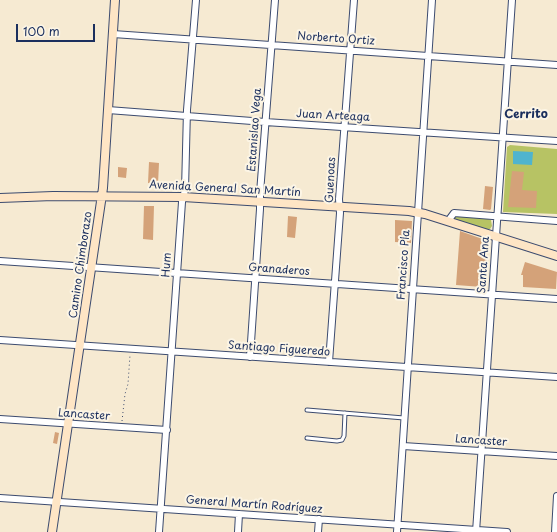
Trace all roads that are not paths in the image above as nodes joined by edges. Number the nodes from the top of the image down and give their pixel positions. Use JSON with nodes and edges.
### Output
{"nodes":[{"id":1,"x":115,"y":0,"type":"edge"},
{"id":2,"x":196,"y":0,"type":"edge"},
{"id":3,"x":275,"y":0,"type":"edge"},
{"id":4,"x":354,"y":0,"type":"edge"},
{"id":5,"x":432,"y":0,"type":"edge"},
{"id":6,"x":512,"y":0,"type":"edge"},
{"id":7,"x":113,"y":34,"type":"junction"},
{"id":8,"x":193,"y":40,"type":"junction"},
{"id":9,"x":271,"y":44,"type":"junction"},
{"id":10,"x":350,"y":50,"type":"junction"},
{"id":11,"x":428,"y":56,"type":"junction"},
{"id":12,"x":508,"y":62,"type":"junction"},
{"id":13,"x":557,"y":65,"type":"edge"},
{"id":14,"x":108,"y":110,"type":"junction"},
{"id":15,"x":188,"y":116,"type":"junction"},
{"id":16,"x":266,"y":122,"type":"junction"},
{"id":17,"x":345,"y":126,"type":"junction"},
{"id":18,"x":423,"y":132,"type":"junction"},
{"id":19,"x":502,"y":138,"type":"junction"},
{"id":20,"x":557,"y":141,"type":"edge"},
{"id":21,"x":102,"y":195,"type":"junction"},
{"id":22,"x":183,"y":196,"type":"junction"},
{"id":23,"x":0,"y":198,"type":"edge"},
{"id":24,"x":260,"y":200,"type":"junction"},
{"id":25,"x":339,"y":206,"type":"junction"},
{"id":26,"x":418,"y":212,"type":"junction"},
{"id":27,"x":497,"y":216,"type":"junction"},
{"id":28,"x":557,"y":220,"type":"edge"},
{"id":29,"x":448,"y":221,"type":"junction"},
{"id":30,"x":495,"y":236,"type":"junction"},
{"id":31,"x":557,"y":256,"type":"edge"},
{"id":32,"x":0,"y":261,"type":"edge"},
{"id":33,"x":91,"y":267,"type":"junction"},
{"id":34,"x":177,"y":273,"type":"junction"},
{"id":35,"x":255,"y":278,"type":"junction"},
{"id":36,"x":334,"y":284,"type":"junction"},
{"id":37,"x":413,"y":289,"type":"junction"},
{"id":38,"x":492,"y":294,"type":"junction"},
{"id":39,"x":557,"y":299,"type":"edge"},
{"id":40,"x":0,"y":340,"type":"edge"},
{"id":41,"x":80,"y":346,"type":"junction"},
{"id":42,"x":172,"y":352,"type":"junction"},
{"id":43,"x":250,"y":357,"type":"junction"},
{"id":44,"x":329,"y":362,"type":"junction"},
{"id":45,"x":408,"y":368,"type":"junction"},
{"id":46,"x":486,"y":373,"type":"junction"},
{"id":47,"x":557,"y":377,"type":"edge"},
{"id":48,"x":307,"y":410,"type":"dead end"},
{"id":49,"x":345,"y":413,"type":"junction"},
{"id":50,"x":404,"y":418,"type":"junction"},
{"id":51,"x":0,"y":419,"type":"edge"},
{"id":52,"x":68,"y":424,"type":"junction"},
{"id":53,"x":167,"y":430,"type":"junction"},
{"id":54,"x":307,"y":438,"type":"dead end"},
{"id":55,"x":403,"y":446,"type":"junction"},
{"id":56,"x":481,"y":451,"type":"junction"},
{"id":57,"x":557,"y":456,"type":"edge"},
{"id":58,"x":557,"y":496,"type":"edge"},
{"id":59,"x":0,"y":498,"type":"edge"},
{"id":60,"x":57,"y":502,"type":"junction"},
{"id":61,"x":161,"y":509,"type":"junction"},
{"id":62,"x":239,"y":514,"type":"junction"},
{"id":63,"x":319,"y":519,"type":"junction"},
{"id":64,"x":397,"y":525,"type":"junction"},
{"id":65,"x":476,"y":531,"type":"edge"},
{"id":66,"x":52,"y":532,"type":"edge"},
{"id":67,"x":160,"y":532,"type":"edge"},
{"id":68,"x":238,"y":532,"type":"edge"},
{"id":69,"x":318,"y":532,"type":"edge"},
{"id":70,"x":397,"y":532,"type":"edge"},
{"id":71,"x":507,"y":532,"type":"edge"},
{"id":72,"x":555,"y":532,"type":"edge"}],
"edges":[{"from":1,"to":7,"type":"main road","name":"Camino Chimborazo"},
{"from":2,"to":8,"type":"street","name":"Hum"},
{"from":3,"to":9,"type":"street","name":"Estanislao Vega"},
{"from":4,"to":10,"type":"street","name":"Guenoas"},
{"from":5,"to":11,"type":"street","name":"Francisco Pla"},
{"from":6,"to":12,"type":"street","name":"Santa Ana"},
{"from":7,"to":8,"type":"street","name":"Norberto Ortiz"},
{"from":7,"to":14,"type":"main road","name":"Camino Chimborazo"},
{"from":8,"to":9,"type":"street","name":"Norberto Ortiz"},
{"from":8,"to":15,"type":"street","name":"Hum"},
{"from":9,"to":10,"type":"street","name":"Norberto Ortiz"},
{"from":9,"to":16,"type":"street","name":"Estanislao Vega"},
{"from":10,"to":11,"type":"street","name":"Norberto Ortiz"},
{"from":10,"to":17,"type":"street","name":"Guenoas"},
{"from":11,"to":12,"type":"street","name":"Norberto Ortiz"},
{"from":11,"to":18,"type":"street","name":"Francisco Pla"},
{"from":12,"to":13,"type":"street","name":"Norberto Ortiz"},
{"from":12,"to":19,"type":"street","name":"Santa Ana"},
{"from":14,"to":15,"type":"street","name":"Juan Arteaga"},
{"from":14,"to":21,"type":"main road","name":"Camino Chimborazo"},
{"from":15,"to":16,"type":"street","name":"Juan Arteaga"},
{"from":15,"to":22,"type":"street","name":"Hum"},
{"from":16,"to":17,"type":"street","name":"Juan Arteaga"},
{"from":16,"to":24,"type":"street","name":"Estanislao Vega"},
{"from":17,"to":18,"type":"street","name":"Juan Arteaga"},
{"from":17,"to":25,"type":"street","name":"Guenoas"},
{"from":18,"to":19,"type":"street","name":"Juan Arteaga"},
{"from":18,"to":26,"type":"street","name":"Francisco Pla"},
{"from":19,"to":20,"type":"street","name":"Juan Arteaga"},
{"from":19,"to":27,"type":"street","name":"Santa Ana"},
{"from":21,"to":22,"type":"main road","name":"Avenida General San Martín"},
{"from":21,"to":23,"type":"main road","name":"Avenida General San Martín"},
{"from":21,"to":33,"type":"main road","name":"Camino Chimborazo"},
{"from":22,"to":24,"type":"main road","name":"Avenida General San Martín"},
{"from":22,"to":34,"type":"street","name":"Hum"},
{"from":24,"to":25,"type":"main road","name":"Avenida General San Martín"},
{"from":24,"to":35,"type":"street","name":"Estanislao Vega"},
{"from":25,"to":26,"type":"main road","name":"Avenida General San Martín"},
{"from":25,"to":36,"type":"street","name":"Guenoas"},
{"from":26,"to":29,"type":"main road","name":"Avenida General San Martín"},
{"from":26,"to":37,"type":"street","name":"Francisco Pla"},
{"from":27,"to":28,"type":"street"},
{"from":27,"to":29,"type":"street"},
{"from":27,"to":30,"type":"street","name":"Santa Ana"},
{"from":29,"to":30,"type":"main road","name":"Avenida General San Martín"},
{"from":30,"to":31,"type":"main road","name":"Avenida General San Martín"},
{"from":30,"to":38,"type":"street","name":"Santa Ana"},
{"from":32,"to":33,"type":"street","name":"Granaderos"},
{"from":33,"to":34,"type":"street","name":"Granaderos"},
{"from":33,"to":41,"type":"main road","name":"Camino Chimborazo"},
{"from":34,"to":35,"type":"street","name":"Granaderos"},
{"from":34,"to":42,"type":"street","name":"Hum"},
{"from":35,"to":36,"type":"street","name":"Granaderos"},
{"from":35,"to":43,"type":"street","name":"Estanislao Vega"},
{"from":36,"to":37,"type":"street","name":"Granaderos"},
{"from":36,"to":44,"type":"street","name":"Guenoas"},
{"from":37,"to":38,"type":"street","name":"Granaderos"},
{"from":37,"to":45,"type":"street","name":"Francisco Pla"},
{"from":38,"to":39,"type":"street","name":"Granaderos"},
{"from":38,"to":46,"type":"street","name":"Santa Ana"},
{"from":40,"to":41,"type":"street","name":"Santiago Figueredo"},
{"from":41,"to":42,"type":"street","name":"Santiago Figueredo"},
{"from":41,"to":52,"type":"main road","name":"Camino Chimborazo"},
{"from":42,"to":43,"type":"street","name":"Santiago Figueredo"},
{"from":42,"to":53,"type":"street","name":"Hum"},
{"from":43,"to":44,"type":"street","name":"Santiago Figueredo"},
{"from":44,"to":45,"type":"street","name":"Santiago Figueredo"},
{"from":45,"to":46,"type":"street","name":"Santiago Figueredo"},
{"from":45,"to":50,"type":"street","name":"Francisco Pla"},
{"from":46,"to":47,"type":"street","name":"Santiago Figueredo"},
{"from":46,"to":56,"type":"street","name":"Santa Ana"},
{"from":48,"to":49,"type":"lane"},
{"from":49,"to":50,"type":"lane"},
{"from":49,"to":54,"type":"lane"},
{"from":50,"to":55,"type":"street","name":"Francisco Pla"},
{"from":51,"to":52,"type":"street","name":"Lancaster"},
{"from":52,"to":53,"type":"street","name":"Lancaster"},
{"from":52,"to":60,"type":"main road","name":"Camino Chimborazo"},
{"from":53,"to":61,"type":"street","name":"Hum"},
{"from":55,"to":56,"type":"street","name":"Lancaster"},
{"from":55,"to":64,"type":"street","name":"Francisco Pla"},
{"from":56,"to":57,"type":"street","name":"Lancaster"},
{"from":56,"to":65,"type":"street","name":"Santa Ana"},
{"from":58,"to":72,"type":"street"},
{"from":59,"to":60,"type":"street","name":"General Martín Rodríguez"},
{"from":60,"to":61,"type":"street","name":"General Martín Rodríguez"},
{"from":60,"to":66,"type":"main road","name":"Camino Chimborazo"},
{"from":61,"to":62,"type":"street","name":"General Martín Rodríguez"},
{"from":61,"to":67,"type":"street","name":"Hum"},
{"from":62,"to":63,"type":"street","name":"General Martín Rodríguez"},
{"from":62,"to":68,"type":"street"},
{"from":63,"to":64,"type":"street","name":"General Martín Rodríguez"},
{"from":63,"to":69,"type":"street"},
{"from":64,"to":65,"type":"street","name":"General Martín Rodríguez"},
{"from":64,"to":70,"type":"street","name":"Francisco Pla"},
{"from":65,"to":71,"type":"street","name":"General Martín Rodríguez"}]}
